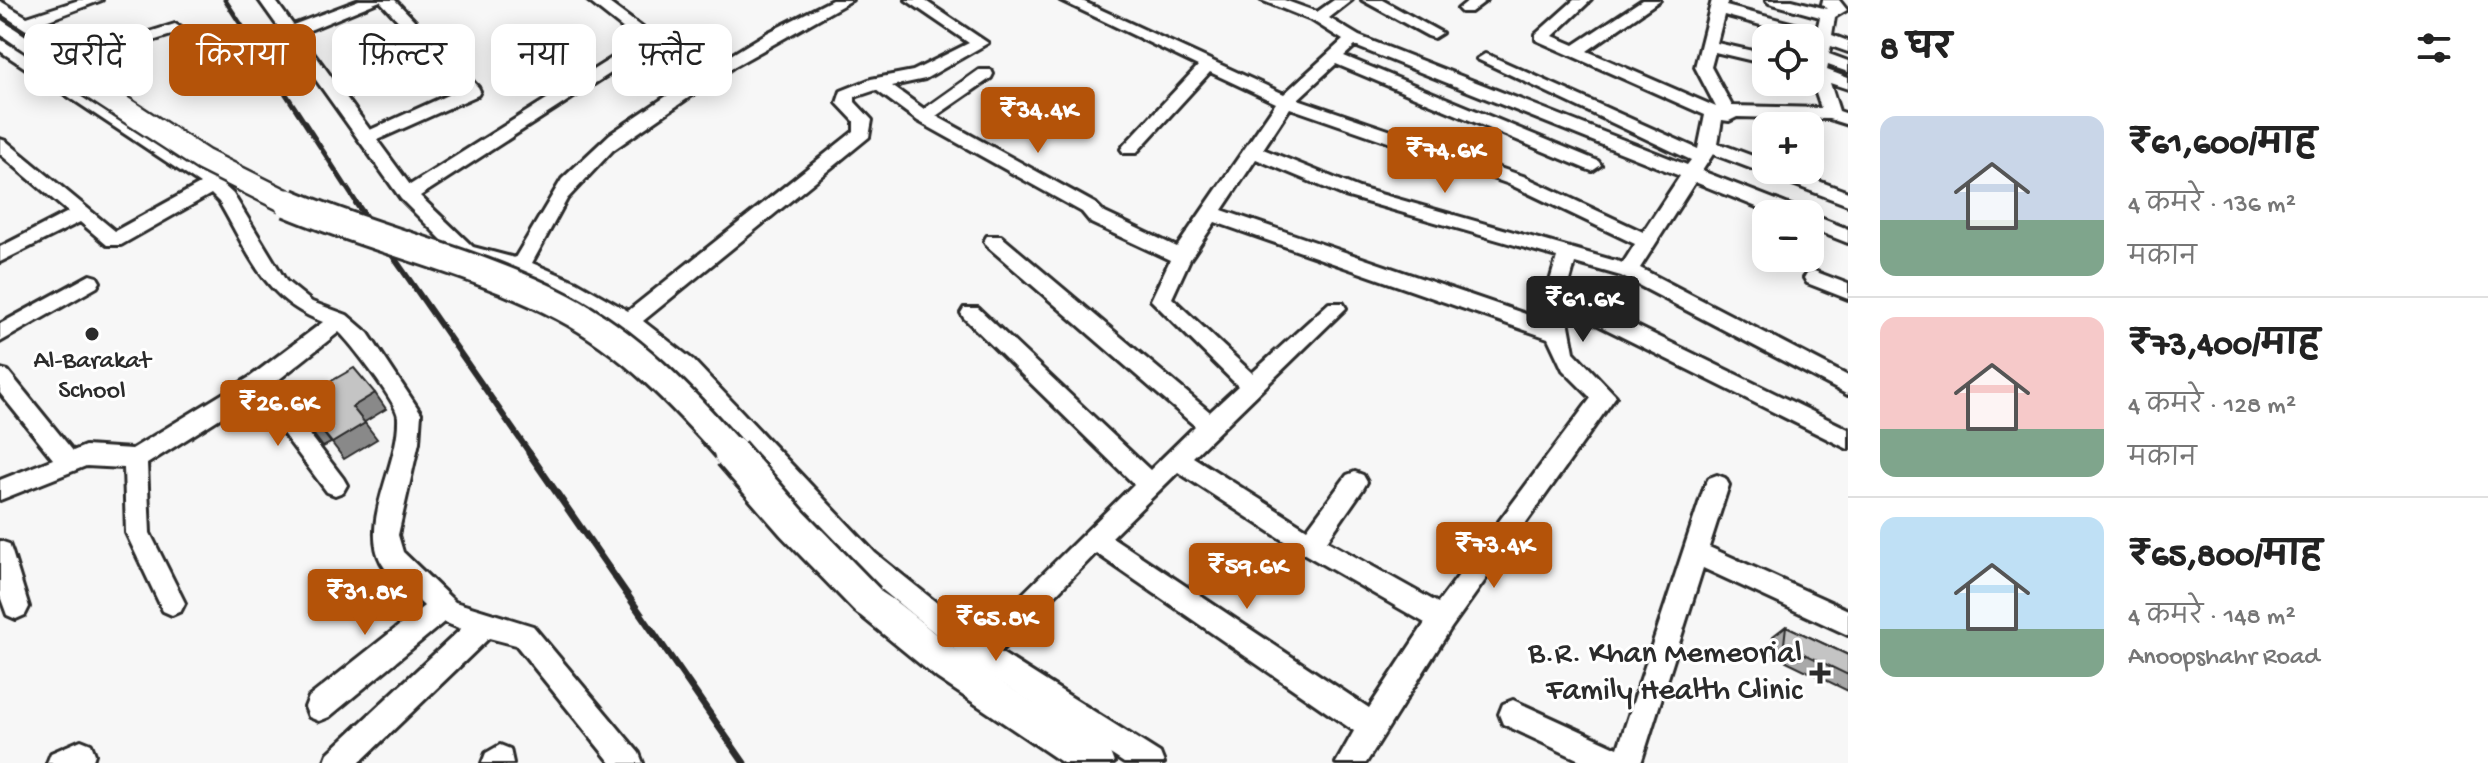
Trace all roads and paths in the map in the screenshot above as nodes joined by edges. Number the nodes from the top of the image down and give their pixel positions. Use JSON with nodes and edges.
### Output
{"nodes":[{"id":1,"x":94,"y":0,"type":"edge"},
{"id":2,"x":267,"y":0,"type":"edge"},
{"id":3,"x":373,"y":0,"type":"edge"},
{"id":4,"x":387,"y":0,"type":"edge"},
{"id":5,"x":595,"y":0,"type":"edge"},
{"id":6,"x":844,"y":0,"type":"edge"},
{"id":7,"x":914,"y":0,"type":"edge"},
{"id":8,"x":1068,"y":0,"type":"edge"},
{"id":9,"x":1269,"y":0,"type":"edge"},
{"id":10,"x":1344,"y":0,"type":"edge"},
{"id":11,"x":1370,"y":0,"type":"edge"},
{"id":12,"x":1582,"y":0,"type":"edge"},
{"id":13,"x":1652,"y":0,"type":"edge"},
{"id":14,"x":1774,"y":0,"type":"edge"},
{"id":15,"x":1719,"y":4,"type":"edge"},
{"id":16,"x":0,"y":6,"type":"edge"},
{"id":17,"x":1837,"y":9,"type":"edge"},
{"id":18,"x":1319,"y":18,"type":"junction"},
{"id":19,"x":25,"y":23,"type":"joint"},
{"id":20,"x":284,"y":24,"type":"edge"},
{"id":21,"x":311,"y":24,"type":"edge"},
{"id":22,"x":1783,"y":24,"type":"edge"},
{"id":23,"x":0,"y":25,"type":"edge"},
{"id":24,"x":1434,"y":33,"type":"dead end"},
{"id":25,"x":1824,"y":37,"type":"joint"},
{"id":26,"x":24,"y":38,"type":"edge"},
{"id":27,"x":1353,"y":39,"type":"junction"},
{"id":28,"x":0,"y":44,"type":"edge"},
{"id":29,"x":1709,"y":46,"type":"junction"},
{"id":30,"x":1848,"y":47,"type":"edge"},
{"id":31,"x":1578,"y":50,"type":"junction"},
{"id":32,"x":1752,"y":56,"type":"edge"},
{"id":33,"x":1333,"y":57,"type":"junction"},
{"id":34,"x":1485,"y":59,"type":"dead end"},
{"id":35,"x":1208,"y":65,"type":"junction"},
{"id":36,"x":1824,"y":66,"type":"edge"},
{"id":37,"x":1848,"y":67,"type":"edge"},
{"id":38,"x":316,"y":68,"type":"edge"},
{"id":39,"x":1824,"y":70,"type":"edge"},
{"id":40,"x":985,"y":74,"type":"dead end"},
{"id":41,"x":877,"y":83,"type":"junction"},
{"id":42,"x":1824,"y":83,"type":"edge"},
{"id":43,"x":1848,"y":84,"type":"edge"},
{"id":44,"x":117,"y":96,"type":"edge"},
{"id":45,"x":1286,"y":101,"type":"junction"},
{"id":46,"x":1720,"y":112,"type":"junction"},
{"id":47,"x":924,"y":117,"type":"junction"},
{"id":48,"x":1840,"y":117,"type":"edge"},
{"id":49,"x":366,"y":138,"type":"junction"},
{"id":50,"x":0,"y":145,"type":"edge"},
{"id":51,"x":1130,"y":149,"type":"dead end"},
{"id":52,"x":1252,"y":151,"type":"junction"},
{"id":53,"x":1701,"y":159,"type":"junction"},
{"id":54,"x":1592,"y":165,"type":"dead end"},
{"id":55,"x":1752,"y":166,"type":"edge"},
{"id":56,"x":1808,"y":184,"type":"edge"},
{"id":57,"x":213,"y":185,"type":"junction"},
{"id":58,"x":408,"y":195,"type":"junction"},
{"id":59,"x":1848,"y":199,"type":"edge"},
{"id":60,"x":1769,"y":200,"type":"edge"},
{"id":61,"x":81,"y":213,"type":"junction"},
{"id":62,"x":1210,"y":213,"type":"junction"},
{"id":63,"x":1824,"y":227,"type":"edge"},
{"id":64,"x":1848,"y":236,"type":"edge"},
{"id":65,"x":994,"y":241,"type":"dead end"},
{"id":66,"x":1646,"y":241,"type":"junction"},
{"id":67,"x":0,"y":255,"type":"edge"},
{"id":68,"x":1567,"y":256,"type":"junction"},
{"id":69,"x":1181,"y":257,"type":"junction"},
{"id":70,"x":520,"y":266,"type":"junction"},
{"id":71,"x":1628,"y":271,"type":"junction"},
{"id":72,"x":1814,"y":278,"type":"dead end"},
{"id":73,"x":90,"y":282,"type":"dead end"},
{"id":74,"x":1848,"y":292,"type":"edge"},
{"id":75,"x":1556,"y":295,"type":"junction"},
{"id":76,"x":1336,"y":308,"type":"dead end"},
{"id":77,"x":971,"y":313,"type":"dead end"},
{"id":78,"x":340,"y":320,"type":"junction"},
{"id":79,"x":629,"y":321,"type":"junction"},
{"id":80,"x":1555,"y":332,"type":"junction"},
{"id":81,"x":0,"y":334,"type":"edge"},
{"id":82,"x":0,"y":377,"type":"edge"},
{"id":83,"x":258,"y":383,"type":"junction"},
{"id":84,"x":1252,"y":386,"type":"junction"},
{"id":85,"x":1848,"y":386,"type":"edge"},
{"id":86,"x":1211,"y":426,"type":"junction"},
{"id":87,"x":1848,"y":440,"type":"edge"},
{"id":88,"x":135,"y":459,"type":"junction"},
{"id":89,"x":1177,"y":459,"type":"junction"},
{"id":90,"x":69,"y":462,"type":"junction"},
{"id":91,"x":1355,"y":482,"type":"dead end"},
{"id":92,"x":335,"y":485,"type":"dead end"},
{"id":93,"x":1150,"y":485,"type":"junction"},
{"id":94,"x":1717,"y":485,"type":"dead end"},
{"id":95,"x":0,"y":490,"type":"edge"},
{"id":96,"x":1094,"y":538,"type":"junction"},
{"id":97,"x":1310,"y":544,"type":"junction"},
{"id":98,"x":0,"y":552,"type":"edge"},
{"id":99,"x":1695,"y":552,"type":"junction"},
{"id":100,"x":172,"y":603,"type":"dead end"},
{"id":101,"x":16,"y":607,"type":"dead end"},
{"id":102,"x":443,"y":607,"type":"junction"},
{"id":103,"x":1442,"y":619,"type":"junction"},
{"id":104,"x":1848,"y":623,"type":"edge"},
{"id":105,"x":484,"y":625,"type":"junction"},
{"id":106,"x":980,"y":654,"type":"junction"},
{"id":107,"x":319,"y":707,"type":"dead end"},
{"id":108,"x":1513,"y":714,"type":"dead end"},
{"id":109,"x":1372,"y":726,"type":"junction"},
{"id":110,"x":346,"y":760,"type":"edge"},
{"id":111,"x":628,"y":763,"type":"edge"},
{"id":112,"x":1096,"y":763,"type":"edge"},
{"id":113,"x":1150,"y":763,"type":"edge"},
{"id":114,"x":1350,"y":763,"type":"edge"},
{"id":115,"x":1617,"y":763,"type":"edge"},
{"id":116,"x":1627,"y":763,"type":"edge"}],
"edges":[{"from":1,"to":19,"type":"street"},
{"from":2,"to":20,"type":"street"},
{"from":3,"to":21,"type":"street"},
{"from":4,"to":49,"type":"street"},
{"from":5,"to":58,"type":"street"},
{"from":6,"to":70,"type":"street"},
{"from":7,"to":41,"type":"street"},
{"from":8,"to":35,"type":"street"},
{"from":9,"to":18,"type":"street"},
{"from":10,"to":18,"type":"street"},
{"from":11,"to":24,"type":"street"},
{"from":12,"to":31,"type":"street"},
{"from":13,"to":31,"type":"street"},
{"from":14,"to":17,"type":"street"},
{"from":15,"to":22,"type":"street"},
{"from":15,"to":29,"type":"street"},
{"from":16,"to":19,"type":"street"},
{"from":17,"to":25,"type":"street"},
{"from":18,"to":27,"type":"street"},
{"from":23,"to":26,"type":"main road"},
{"from":25,"to":30,"type":"street"},
{"from":27,"to":33,"type":"street"},
{"from":27,"to":53,"type":"street"},
{"from":28,"to":57,"type":"street"},
{"from":29,"to":32,"type":"street"},
{"from":29,"to":46,"type":"street"},
{"from":31,"to":46,"type":"street"},
{"from":33,"to":45,"type":"street"},
{"from":33,"to":54,"type":"street"},
{"from":34,"to":53,"type":"street"},
{"from":35,"to":45,"type":"street"},
{"from":35,"to":51,"type":"street"},
{"from":36,"to":37,"type":"street"},
{"from":38,"to":49,"type":"street"},
{"from":39,"to":43,"type":"street"},
{"from":40,"to":47,"type":"street"},
{"from":41,"to":47,"type":"street"},
{"from":41,"to":79,"type":"street"},
{"from":42,"to":48,"type":"street"},
{"from":44,"to":112,"type":"main road","bridge":true},
{"from":45,"to":52,"type":"street"},
{"from":45,"to":66,"type":"street"},
{"from":46,"to":48,"type":"street"},
{"from":46,"to":53,"type":"street"},
{"from":47,"to":69,"type":"street"},
{"from":49,"to":58,"type":"street"},
{"from":50,"to":61,"type":"street"},
{"from":52,"to":62,"type":"street"},
{"from":52,"to":68,"type":"street"},
{"from":53,"to":55,"type":"street"},
{"from":53,"to":60,"type":"street"},
{"from":53,"to":66,"type":"street"},
{"from":56,"to":59,"type":"street"},
{"from":57,"to":61,"type":"street"},
{"from":57,"to":78,"type":"street"},
{"from":58,"to":70,"type":"street"},
{"from":61,"to":67,"type":"street"},
{"from":62,"to":69,"type":"street"},
{"from":62,"to":80,"type":"street"},
{"from":63,"to":64,"type":"street"},
{"from":65,"to":86,"type":"street"},
{"from":66,"to":71,"type":"street"},
{"from":68,"to":71,"type":"street"},
{"from":68,"to":75,"type":"street"},
{"from":69,"to":84,"type":"street"},
{"from":70,"to":79,"type":"street"},
{"from":71,"to":85,"type":"street"},
{"from":72,"to":74,"type":"street"},
{"from":73,"to":81,"type":"street"},
{"from":75,"to":80,"type":"street"},
{"from":75,"to":87,"type":"street"},
{"from":76,"to":84,"type":"street"},
{"from":77,"to":93,"type":"street"},
{"from":78,"to":83,"type":"street"},
{"from":78,"to":102,"type":"street"},
{"from":79,"to":106,"type":"street"},
{"from":80,"to":103,"type":"street"},
{"from":82,"to":90,"type":"street"},
{"from":83,"to":88,"type":"street"},
{"from":83,"to":92,"type":"street"},
{"from":84,"to":86,"type":"street"},
{"from":86,"to":89,"type":"street"},
{"from":88,"to":90,"type":"street"},
{"from":88,"to":100,"type":"street"},
{"from":89,"to":93,"type":"street"},
{"from":89,"to":97,"type":"street"},
{"from":90,"to":95,"type":"street"},
{"from":91,"to":97,"type":"street"},
{"from":93,"to":96,"type":"street"},
{"from":94,"to":99,"type":"street"},
{"from":96,"to":106,"type":"street"},
{"from":96,"to":109,"type":"street"},
{"from":97,"to":103,"type":"street"},
{"from":98,"to":101,"type":"street"},
{"from":99,"to":104,"type":"street"},
{"from":99,"to":116,"type":"street"},
{"from":102,"to":105,"type":"street"},
{"from":102,"to":107,"type":"street"},
{"from":103,"to":109,"type":"street"},
{"from":105,"to":110,"type":"street"},
{"from":105,"to":111,"type":"street"},
{"from":106,"to":113,"type":"street"},
{"from":108,"to":115,"type":"street"},
{"from":109,"to":114,"type":"street"}]}
